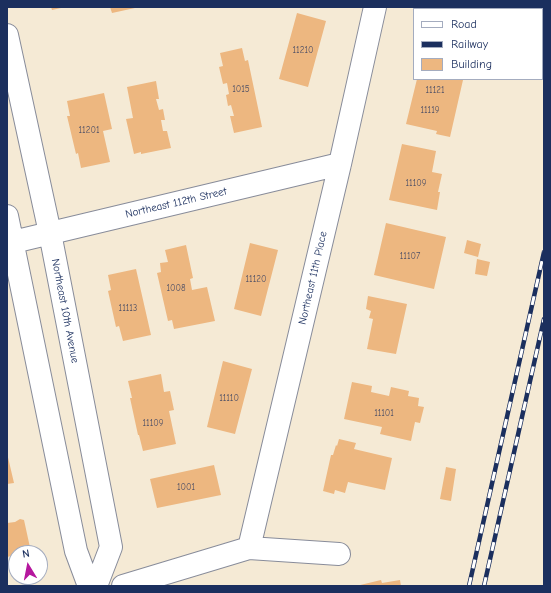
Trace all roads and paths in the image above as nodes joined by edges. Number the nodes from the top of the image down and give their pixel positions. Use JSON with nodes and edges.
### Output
{"nodes":[{"id":1,"x":375,"y":7,"type":"edge"},
{"id":2,"x":7,"y":35,"type":"edge"},
{"id":3,"x":340,"y":164,"type":"junction"},
{"id":4,"x":7,"y":216,"type":"edge"},
{"id":5,"x":50,"y":233,"type":"junction"},
{"id":6,"x":12,"y":242,"type":"junction"},
{"id":7,"x":249,"y":548,"type":"junction"},
{"id":8,"x":339,"y":554,"type":"dead end"},
{"id":9,"x":89,"y":586,"type":"edge"},
{"id":10,"x":96,"y":586,"type":"edge"},
{"id":11,"x":123,"y":586,"type":"edge"}],
"edges":[{"from":1,"to":3,"type":"street","name":"Northeast 11th Place"},
{"from":2,"to":5,"type":"street","name":"Northeast 10th Avenue"},
{"from":3,"to":5,"type":"street","name":"Northeast 112th Street"},
{"from":3,"to":7,"type":"street","name":"Northeast 11th Place"},
{"from":4,"to":6,"type":"street"},
{"from":5,"to":6,"type":"street","name":"Northeast 112th Street"},
{"from":5,"to":10,"type":"street","name":"Northeast 10th Avenue"},
{"from":6,"to":9,"type":"street"},
{"from":7,"to":8,"type":"street"},
{"from":7,"to":11,"type":"street"}]}
